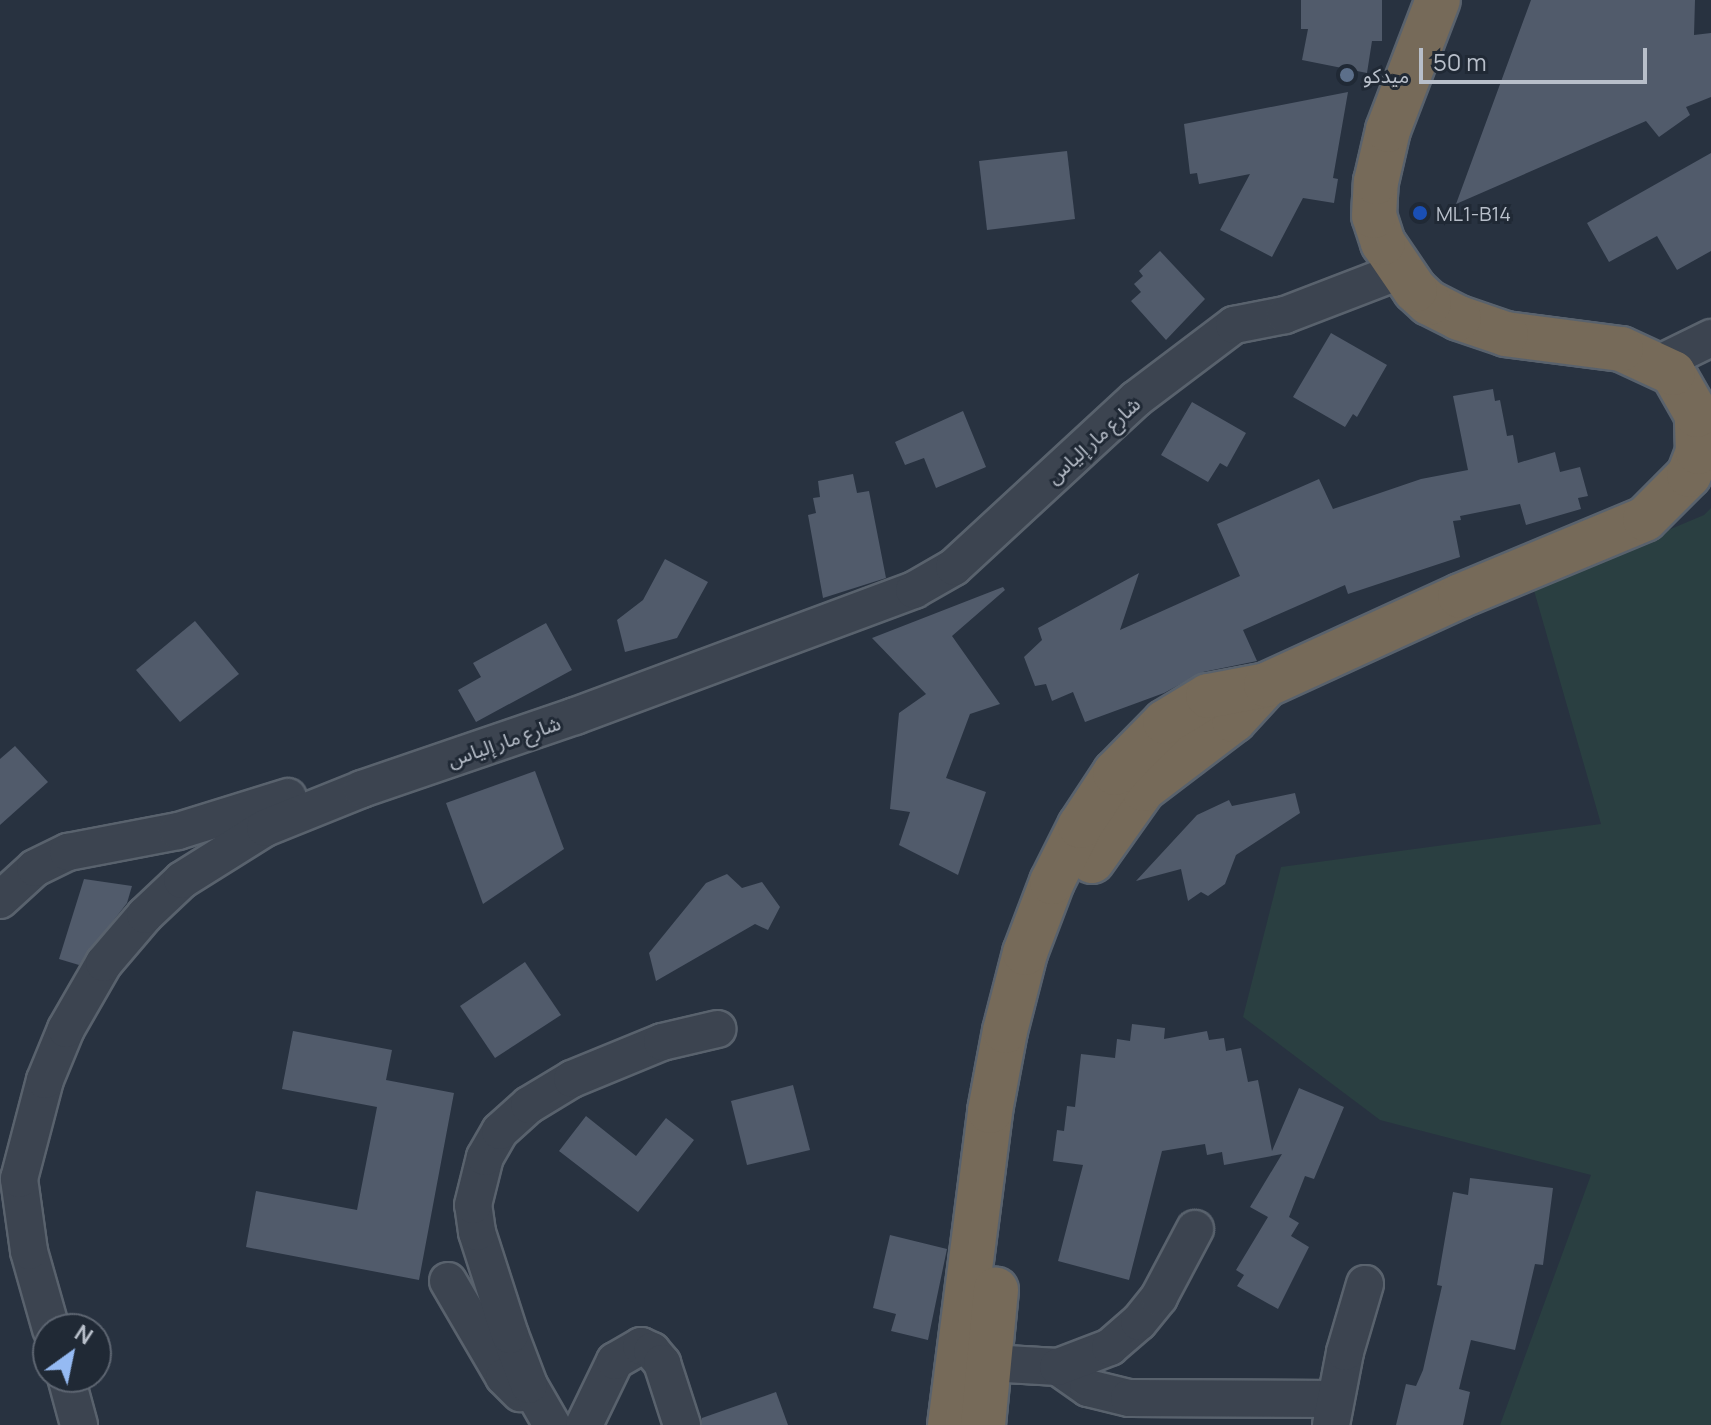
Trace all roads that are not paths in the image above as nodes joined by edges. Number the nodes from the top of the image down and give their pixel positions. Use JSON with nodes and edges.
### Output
{"nodes":[{"id":1,"x":1438,"y":0,"type":"edge"},
{"id":2,"x":1402,"y":270,"type":"junction"},
{"id":3,"x":1711,"y":338,"type":"edge"},
{"id":4,"x":1658,"y":364,"type":"junction"},
{"id":5,"x":1266,"y":685,"type":"junction"},
{"id":6,"x":362,"y":789,"type":"junction"},
{"id":7,"x":0,"y":900,"type":"edge"},
{"id":8,"x":718,"y":1029,"type":"dead end"},
{"id":9,"x":1195,"y":1229,"type":"dead end"},
{"id":10,"x":448,"y":1281,"type":"dead end"},
{"id":11,"x":1365,"y":1284,"type":"dead end"},
{"id":12,"x":46,"y":1313,"type":"edge"},
{"id":13,"x":989,"y":1363,"type":"junction"},
{"id":14,"x":1058,"y":1367,"type":"junction"},
{"id":15,"x":70,"y":1393,"type":"edge"},
{"id":16,"x":1333,"y":1412,"type":"edge"},
{"id":17,"x":545,"y":1414,"type":"edge"},
{"id":18,"x":79,"y":1425,"type":"edge"},
{"id":19,"x":584,"y":1425,"type":"edge"},
{"id":20,"x":682,"y":1425,"type":"edge"},
{"id":21,"x":950,"y":1425,"type":"edge"},
{"id":22,"x":983,"y":1425,"type":"edge"}],
"edges":[{"from":1,"to":2,"type":"highway"},
{"from":2,"to":4,"type":"highway"},
{"from":2,"to":6,"type":"street","name":"شارع مار إلياس"},
{"from":3,"to":4,"type":"street"},
{"from":4,"to":5,"type":"highway"},
{"from":5,"to":13,"type":"highway"},
{"from":5,"to":21,"type":"highway"},
{"from":6,"to":7,"type":"street"},
{"from":6,"to":12,"type":"street","name":"شارع مار إلياس"},
{"from":8,"to":17,"type":"street"},
{"from":9,"to":14,"type":"street"},
{"from":10,"to":17,"type":"street"},
{"from":11,"to":16,"type":"street"},
{"from":13,"to":14,"type":"street"},
{"from":13,"to":22,"type":"highway"},
{"from":14,"to":16,"type":"street"},
{"from":15,"to":18,"type":"street"},
{"from":19,"to":20,"type":"street"}]}
